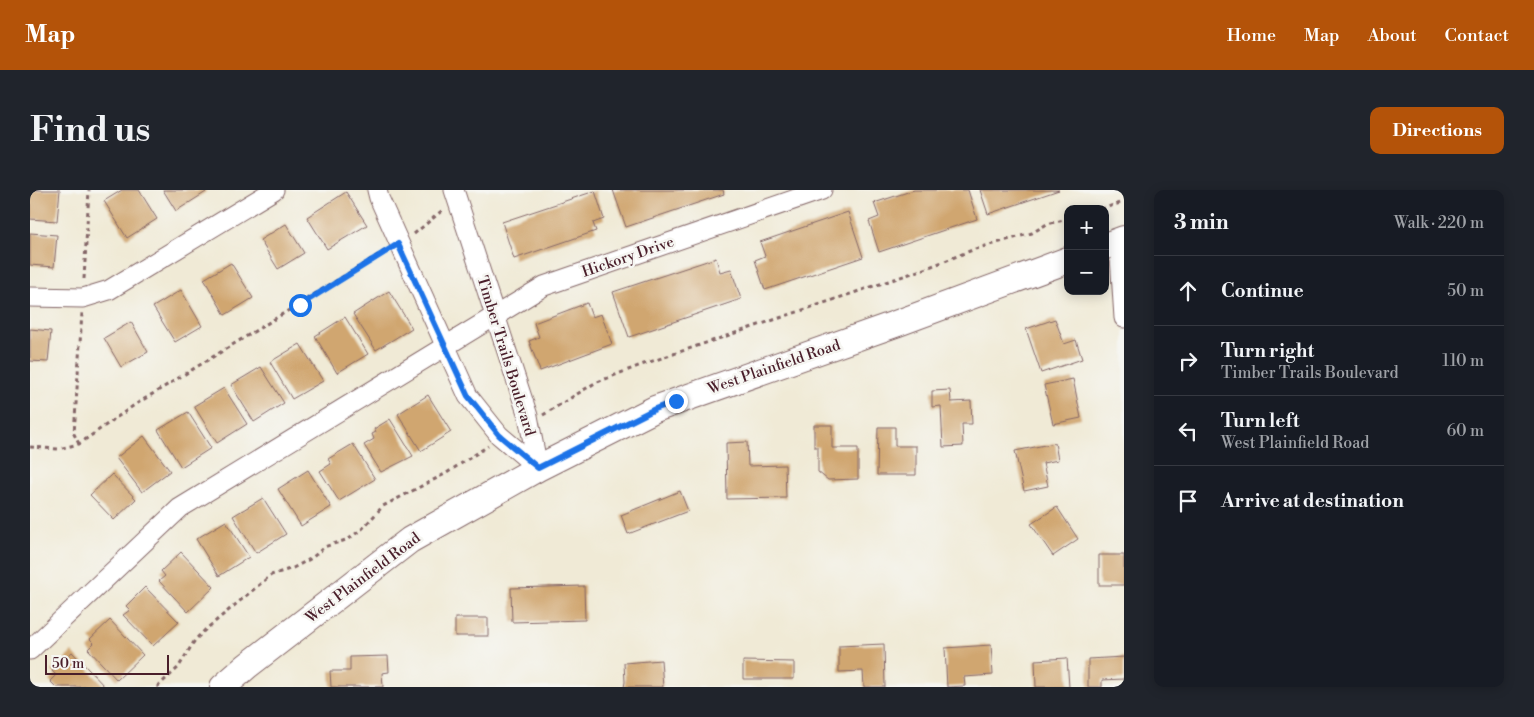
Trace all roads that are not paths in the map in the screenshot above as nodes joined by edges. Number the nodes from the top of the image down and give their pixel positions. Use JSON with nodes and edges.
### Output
{"nodes":[{"id":1,"x":274,"y":190,"type":"edge"},
{"id":2,"x":377,"y":190,"type":"edge"},
{"id":3,"x":822,"y":190,"type":"edge"},
{"id":4,"x":457,"y":197,"type":"edge"},
{"id":5,"x":1116,"y":242,"type":"edge"},
{"id":6,"x":1064,"y":261,"type":"edge"},
{"id":7,"x":30,"y":297,"type":"edge"},
{"id":8,"x":495,"y":317,"type":"junction"},
{"id":9,"x":1124,"y":318,"type":"edge"},
{"id":10,"x":446,"y":347,"type":"junction"},
{"id":11,"x":538,"y":468,"type":"junction"},
{"id":12,"x":30,"y":650,"type":"edge"},
{"id":13,"x":224,"y":687,"type":"edge"}],
"edges":[{"from":1,"to":7,"type":"street"},
{"from":2,"to":10,"type":"street","name":"Timber Trails Boulevard"},
{"from":3,"to":8,"type":"street","name":"Hickory Drive"},
{"from":4,"to":8,"type":"street","name":"Timber Trails Boulevard"},
{"from":5,"to":9,"type":"street"},
{"from":6,"to":11,"type":"main road","name":"West Plainfield Road"},
{"from":8,"to":10,"type":"street","name":"Hickory Drive"},
{"from":8,"to":11,"type":"street","name":"Timber Trails Boulevard"},
{"from":10,"to":11,"type":"street","name":"Timber Trails Boulevard"},
{"from":10,"to":12,"type":"street","name":"Hickory Drive"},
{"from":11,"to":13,"type":"main road","name":"West Plainfield Road"}]}
